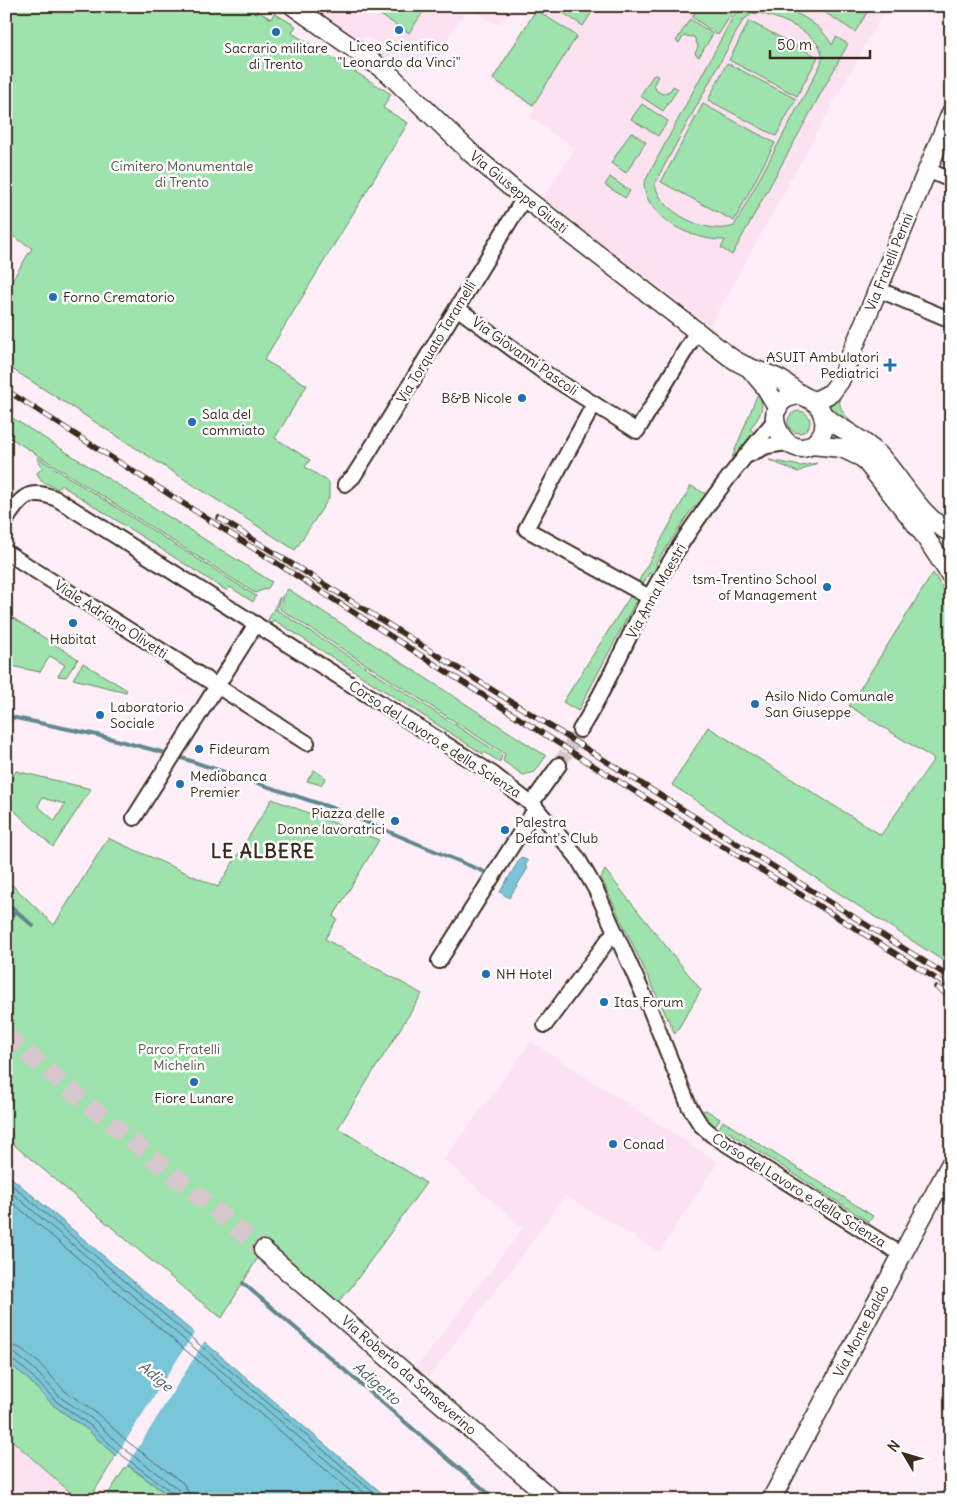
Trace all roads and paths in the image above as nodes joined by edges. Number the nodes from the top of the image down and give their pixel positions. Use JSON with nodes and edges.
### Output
{"nodes":[{"id":1,"x":293,"y":6,"type":"edge"},
{"id":2,"x":951,"y":113,"type":"edge"},
{"id":3,"x":927,"y":170,"type":"junction"},
{"id":4,"x":951,"y":180,"type":"edge"},
{"id":5,"x":524,"y":198,"type":"junction"},
{"id":6,"x":877,"y":289,"type":"junction"},
{"id":7,"x":457,"y":308,"type":"junction"},
{"id":8,"x":951,"y":320,"type":"edge"},
{"id":9,"x":697,"y":331,"type":"junction"},
{"id":10,"x":750,"y":370,"type":"junction"},
{"id":11,"x":594,"y":404,"type":"junction"},
{"id":12,"x":813,"y":404,"type":"junction"},
{"id":13,"x":776,"y":414,"type":"junction"},
{"id":14,"x":786,"y":442,"type":"junction"},
{"id":15,"x":811,"y":445,"type":"junction"},
{"id":16,"x":744,"y":458,"type":"junction"},
{"id":17,"x":345,"y":484,"type":"dead end"},
{"id":18,"x":6,"y":520,"type":"edge"},
{"id":19,"x":951,"y":533,"type":"edge"},
{"id":20,"x":6,"y":552,"type":"edge"},
{"id":21,"x":951,"y":576,"type":"edge"},
{"id":22,"x":649,"y":597,"type":"junction"},
{"id":23,"x":256,"y":624,"type":"junction"},
{"id":24,"x":216,"y":686,"type":"junction"},
{"id":25,"x":580,"y":730,"type":"tunnel mouth"},
{"id":26,"x":307,"y":743,"type":"dead end"},
{"id":27,"x":559,"y":764,"type":"tunnel mouth"},
{"id":28,"x":534,"y":806,"type":"junction"},
{"id":29,"x":134,"y":818,"type":"dead end"},
{"id":30,"x":614,"y":932,"type":"junction"},
{"id":31,"x":439,"y":961,"type":"dead end"},
{"id":32,"x":545,"y":1025,"type":"dead end"},
{"id":33,"x":951,"y":1163,"type":"edge"},
{"id":34,"x":263,"y":1250,"type":"tunnel mouth"},
{"id":35,"x":902,"y":1255,"type":"junction"},
{"id":36,"x":553,"y":1500,"type":"edge"},
{"id":37,"x":771,"y":1500,"type":"edge"}],
"edges":[{"from":1,"to":5,"type":"street","name":"Via Giuseppe Giusti"},
{"from":2,"to":3,"type":"street","name":"Via Fratelli Perini"},
{"from":3,"to":4,"type":"street"},
{"from":3,"to":6,"type":"street","name":"Via Fratelli Perini"},
{"from":5,"to":7,"type":"street","name":"Via Torquato Taramelli"},
{"from":5,"to":9,"type":"street","name":"Via Giuseppe Giusti"},
{"from":6,"to":8,"type":"street"},
{"from":6,"to":12,"type":"street","name":"Via Fratelli Perini"},
{"from":7,"to":11,"type":"street","name":"Via Giovanni Pascoli"},
{"from":7,"to":17,"type":"street","name":"Via Torquato Taramelli"},
{"from":9,"to":10,"type":"street","name":"Via Giuseppe Giusti"},
{"from":9,"to":11,"type":"street","name":"Via Giovanni Pascoli"},
{"from":10,"to":12,"type":"street","name":"Via Giuseppe Giusti"},
{"from":10,"to":13,"type":"street","name":"Via Giuseppe Giusti"},
{"from":11,"to":22,"type":"street"},
{"from":12,"to":13,"type":"street"},
{"from":12,"to":15,"type":"street"},
{"from":12,"to":19,"type":"street","name":"Via Giuseppe Giusti"},
{"from":13,"to":14,"type":"street","name":"Via Giuseppe Giusti"},
{"from":13,"to":16,"type":"street","name":"Via Anna Maestri"},
{"from":14,"to":15,"type":"street"},
{"from":14,"to":16,"type":"street","name":"Via Anna Maestri"},
{"from":15,"to":21,"type":"street"},
{"from":16,"to":22,"type":"street","name":"Via Anna Maestri"},
{"from":18,"to":23,"type":"street","name":"Corso del Lavoro e della Scienza"},
{"from":20,"to":24,"type":"street","name":"Viale Adriano Olivetti"},
{"from":22,"to":25,"type":"street","name":"Via Anna Maestri"},
{"from":23,"to":24,"type":"street"},
{"from":23,"to":28,"type":"street","name":"Corso del Lavoro e della Scienza"},
{"from":24,"to":26,"type":"street","name":"Viale Adriano Olivetti"},
{"from":24,"to":29,"type":"street"},
{"from":27,"to":28,"type":"street"},
{"from":28,"to":30,"type":"street","name":"Corso del Lavoro e della Scienza"},
{"from":28,"to":31,"type":"street"},
{"from":30,"to":32,"type":"street"},
{"from":30,"to":35,"type":"street","name":"Corso del Lavoro e della Scienza"},
{"from":33,"to":35,"type":"street","name":"Via Monte Baldo"},
{"from":34,"to":36,"type":"street","name":"Via Roberto da Sanseverino"},
{"from":35,"to":37,"type":"street","name":"Via Monte Baldo"}]}
